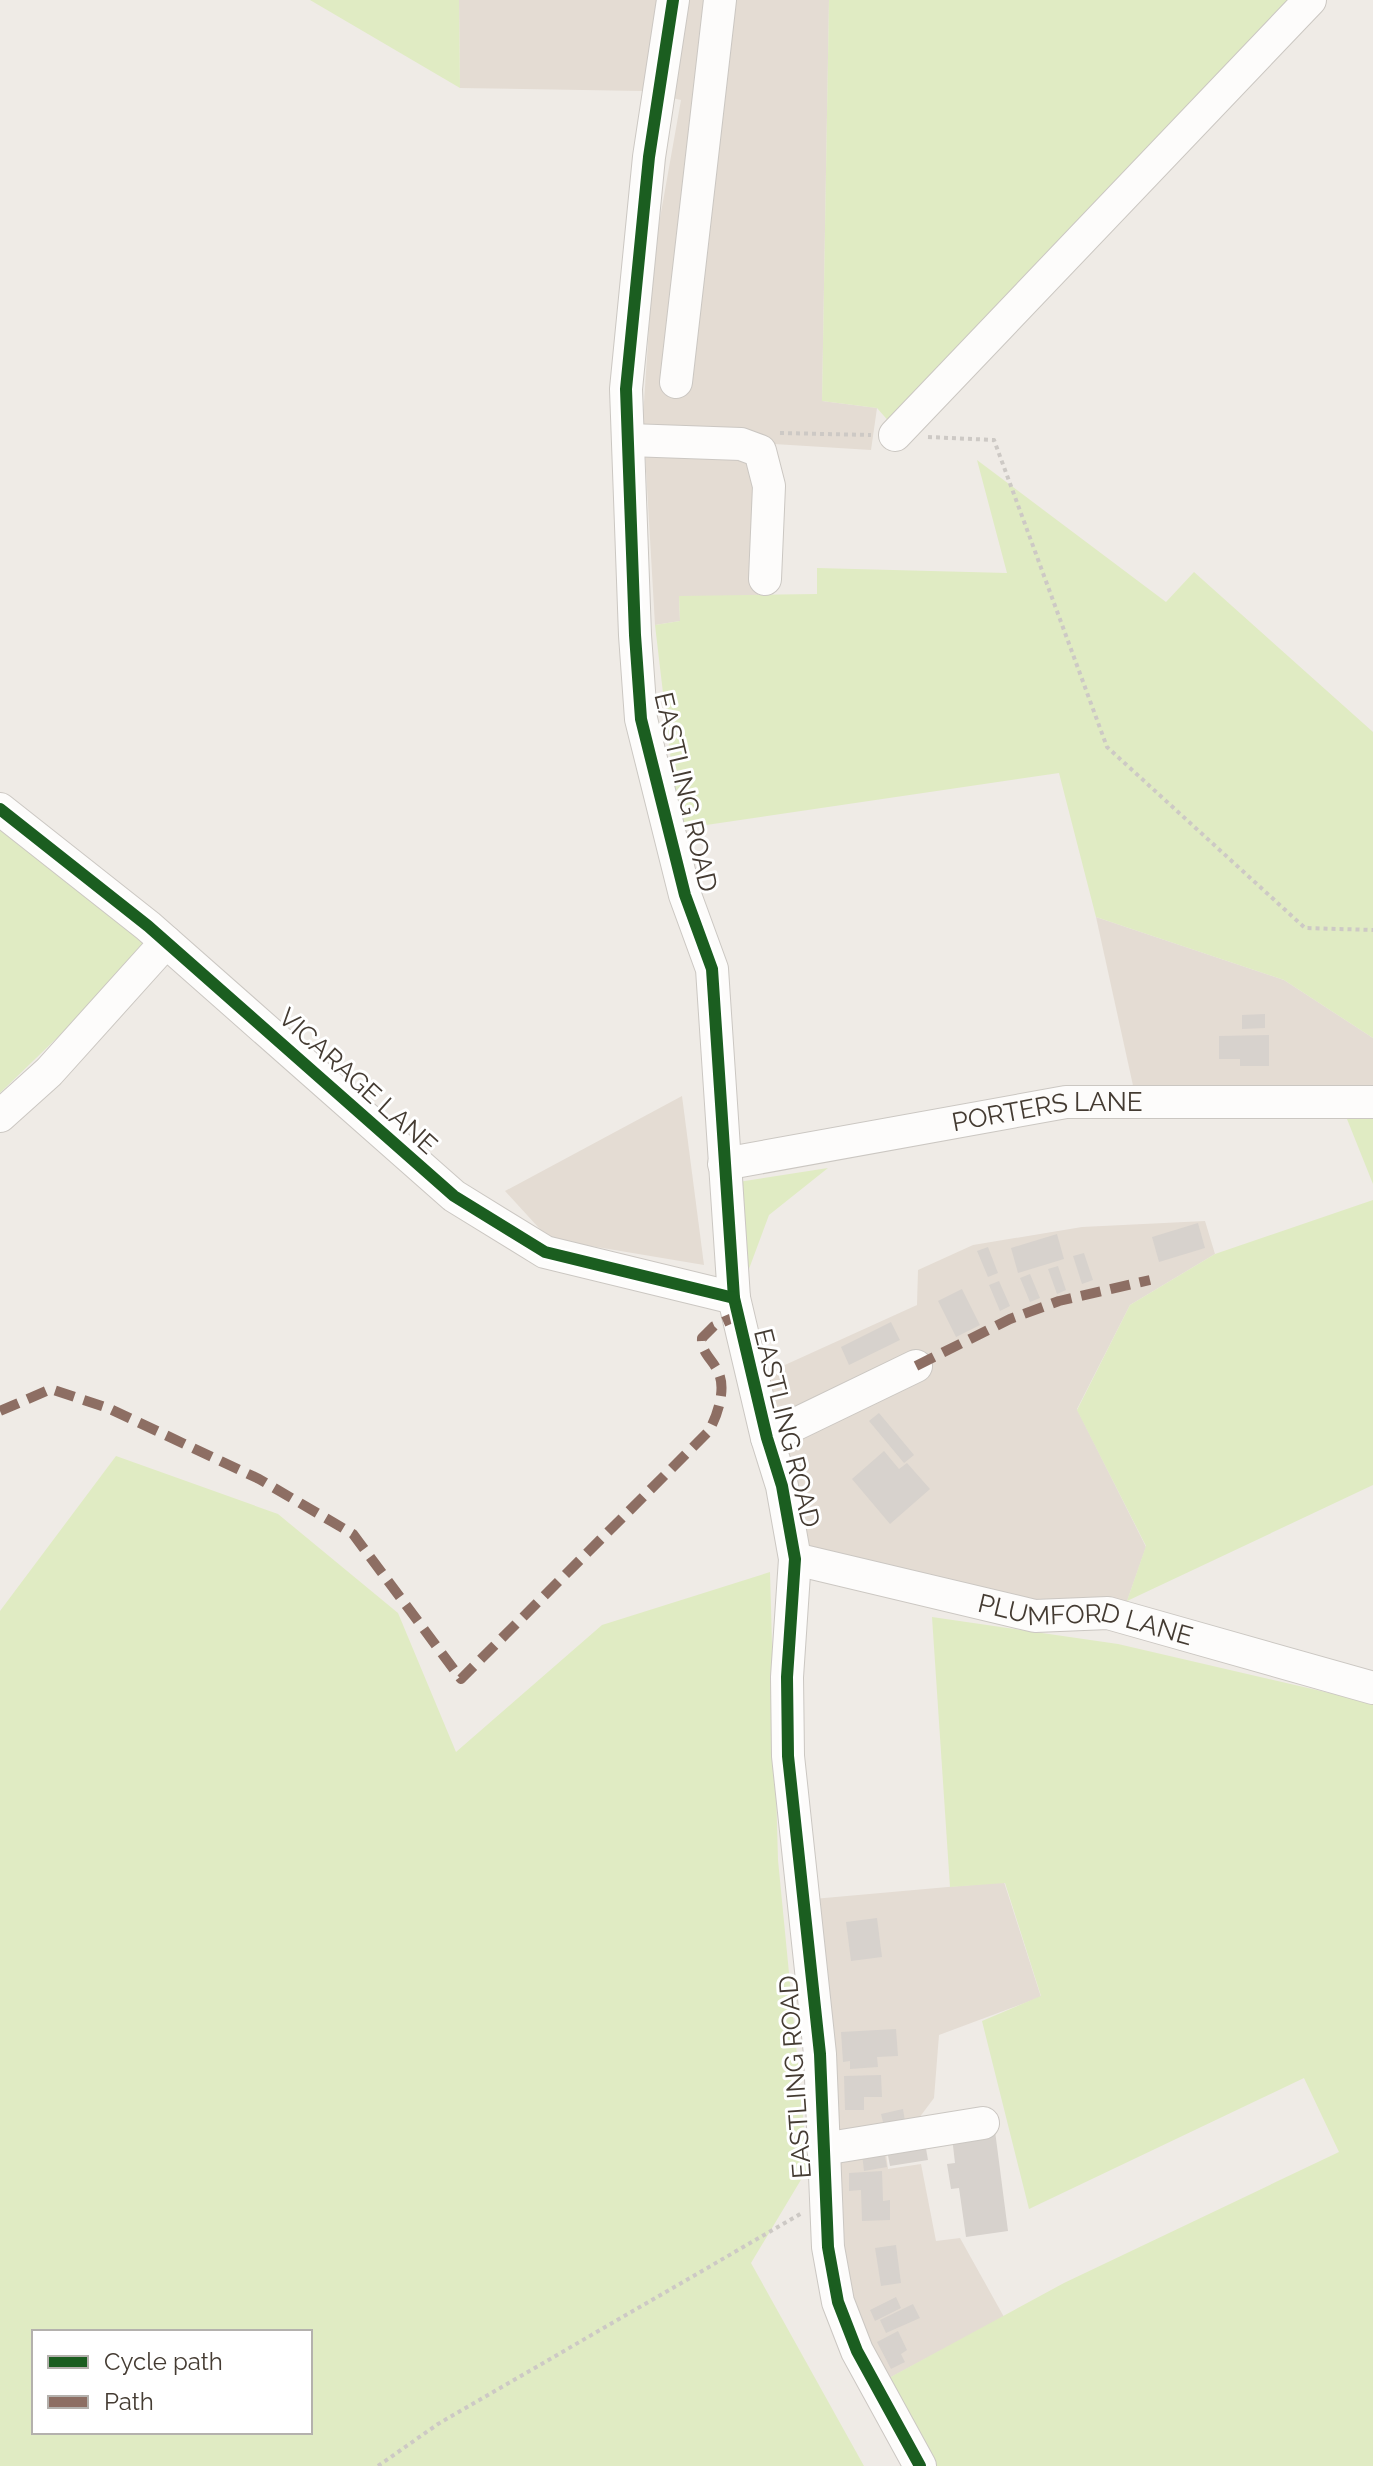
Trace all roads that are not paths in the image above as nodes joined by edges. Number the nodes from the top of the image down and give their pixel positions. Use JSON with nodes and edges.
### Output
{"nodes":[{"id":1,"x":673,"y":0,"type":"edge"},
{"id":2,"x":720,"y":0,"type":"edge"},
{"id":3,"x":1310,"y":0,"type":"edge"},
{"id":4,"x":676,"y":382,"type":"dead end"},
{"id":5,"x":895,"y":435,"type":"road end"},
{"id":6,"x":629,"y":440,"type":"junction"},
{"id":7,"x":765,"y":579,"type":"dead end"},
{"id":8,"x":0,"y":809,"type":"edge"},
{"id":9,"x":166,"y":942,"type":"junction"},
{"id":10,"x":1373,"y":1102,"type":"edge"},
{"id":11,"x":0,"y":1116,"type":"edge"},
{"id":12,"x":724,"y":1164,"type":"junction"},
{"id":13,"x":734,"y":1298,"type":"junction"},
{"id":14,"x":916,"y":1366,"type":"dead end"},
{"id":15,"x":767,"y":1438,"type":"junction"},
{"id":16,"x":795,"y":1559,"type":"junction"},
{"id":17,"x":904,"y":1579,"type":"dead end"},
{"id":18,"x":1373,"y":1688,"type":"edge"},
{"id":19,"x":983,"y":2123,"type":"dead end"},
{"id":20,"x":823,"y":2149,"type":"junction"},
{"id":21,"x":920,"y":2466,"type":"edge"}],
"edges":[{"from":1,"to":6,"type":"street","name":"EASTLING ROAD"},
{"from":2,"to":4,"type":"street"},
{"from":3,"to":5,"type":"street"},
{"from":6,"to":7,"type":"street"},
{"from":6,"to":12,"type":"street","name":"EASTLING ROAD"},
{"from":8,"to":9,"type":"street","name":"VICARAGE LANE"},
{"from":9,"to":11,"type":"street"},
{"from":9,"to":13,"type":"street","name":"VICARAGE LANE"},
{"from":10,"to":12,"type":"street","name":"PORTERS LANE"},
{"from":12,"to":13,"type":"street","name":"EASTLING ROAD"},
{"from":13,"to":15,"type":"street","name":"EASTLING ROAD"},
{"from":14,"to":15,"type":"street"},
{"from":15,"to":16,"type":"street","name":"EASTLING ROAD"},
{"from":16,"to":17,"type":"street"},
{"from":16,"to":18,"type":"street","name":"PLUMFORD LANE"},
{"from":16,"to":20,"type":"street","name":"EASTLING ROAD"},
{"from":19,"to":20,"type":"street"},
{"from":20,"to":21,"type":"street","name":"EASTLING ROAD"}]}
